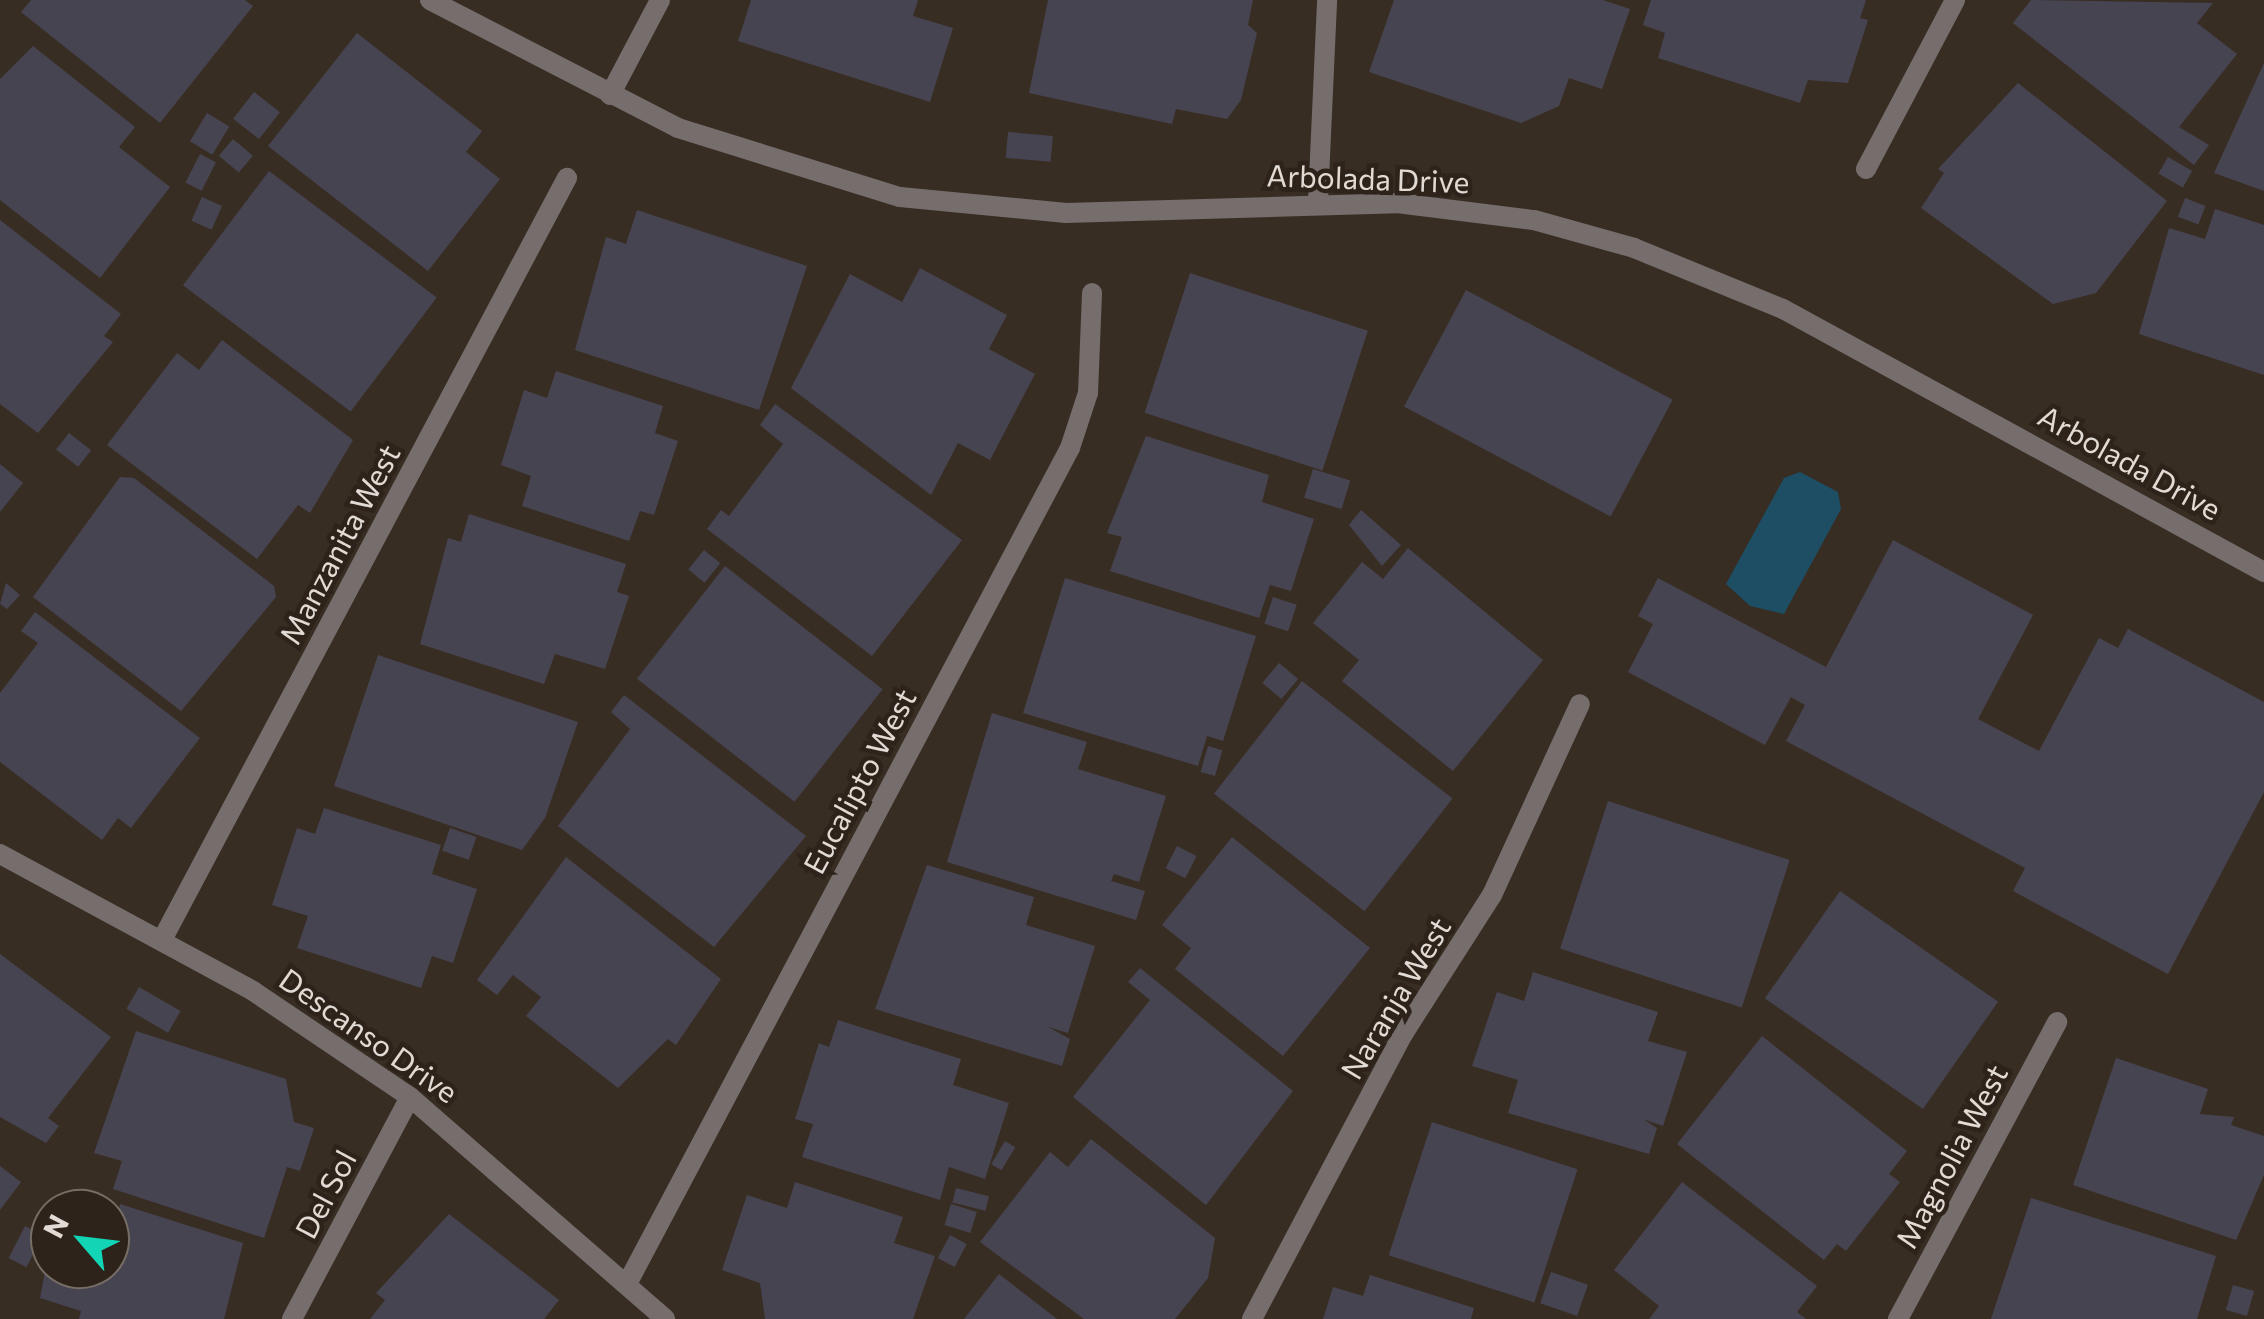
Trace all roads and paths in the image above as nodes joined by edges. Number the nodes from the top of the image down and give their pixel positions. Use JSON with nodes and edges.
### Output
{"nodes":[{"id":1,"x":430,"y":0,"type":"edge"},
{"id":2,"x":660,"y":0,"type":"edge"},
{"id":3,"x":1327,"y":0,"type":"edge"},
{"id":4,"x":1956,"y":0,"type":"edge"},
{"id":5,"x":610,"y":95,"type":"junction"},
{"id":6,"x":1866,"y":169,"type":"dead end"},
{"id":7,"x":568,"y":178,"type":"dead end"},
{"id":8,"x":1318,"y":201,"type":"junction"},
{"id":9,"x":1092,"y":293,"type":"dead end"},
{"id":10,"x":2264,"y":572,"type":"edge"},
{"id":11,"x":1580,"y":704,"type":"dead end"},
{"id":12,"x":0,"y":854,"type":"edge"},
{"id":13,"x":163,"y":938,"type":"junction"},
{"id":14,"x":2057,"y":1022,"type":"dead end"},
{"id":15,"x":410,"y":1098,"type":"junction"},
{"id":16,"x":628,"y":1282,"type":"junction"},
{"id":17,"x":292,"y":1319,"type":"edge"},
{"id":18,"x":665,"y":1319,"type":"edge"},
{"id":19,"x":1252,"y":1319,"type":"edge"},
{"id":20,"x":1898,"y":1319,"type":"edge"}],
"edges":[{"from":1,"to":5,"type":"street","name":"Arbolada Drive"},
{"from":2,"to":5,"type":"street"},
{"from":3,"to":8,"type":"street"},
{"from":4,"to":6,"type":"street"},
{"from":5,"to":8,"type":"street","name":"Arbolada Drive"},
{"from":7,"to":13,"type":"street","name":"Manzanita West"},
{"from":8,"to":10,"type":"street","name":"Arbolada Drive"},
{"from":9,"to":16,"type":"street","name":"Eucalipto West"},
{"from":11,"to":19,"type":"street","name":"Naranja West"},
{"from":12,"to":13,"type":"street","name":"Descanso Drive"},
{"from":13,"to":15,"type":"street","name":"Descanso Drive"},
{"from":14,"to":20,"type":"street","name":"Magnolia West"},
{"from":15,"to":16,"type":"street","name":"Descanso Drive"},
{"from":15,"to":17,"type":"street","name":"Del Sol"},
{"from":16,"to":18,"type":"street","name":"Descanso Drive"}]}
